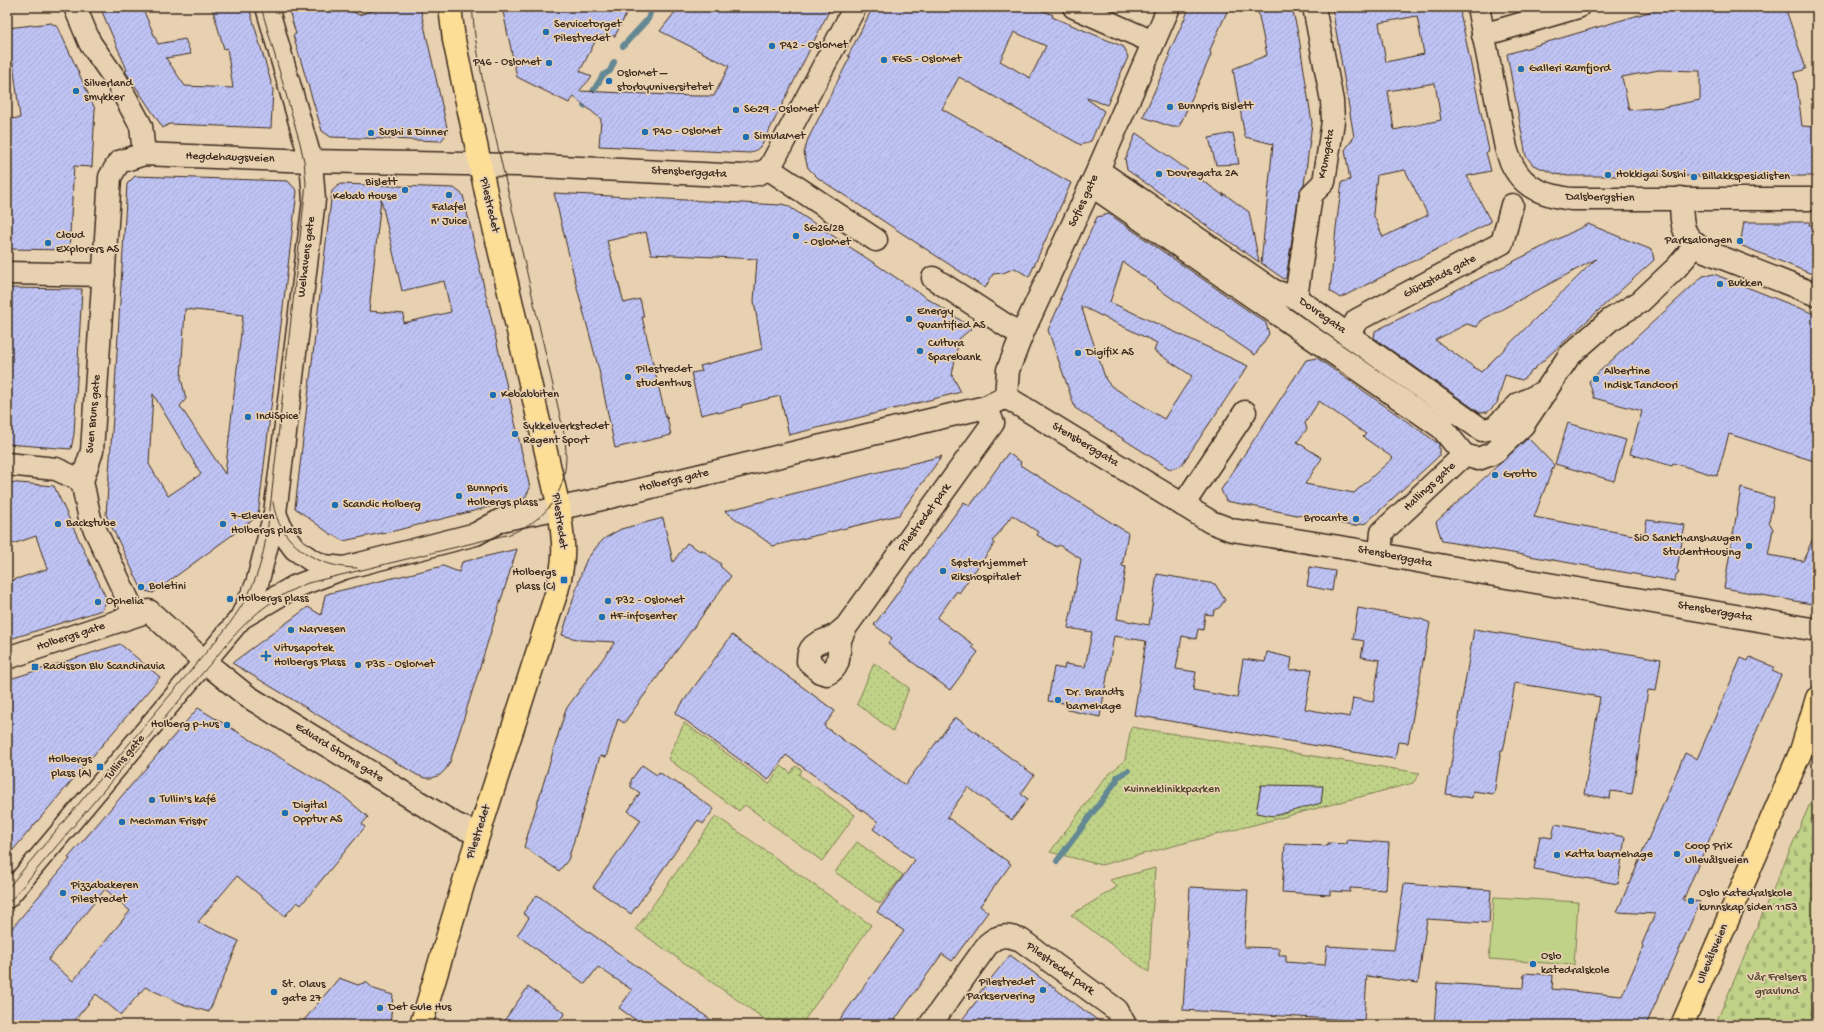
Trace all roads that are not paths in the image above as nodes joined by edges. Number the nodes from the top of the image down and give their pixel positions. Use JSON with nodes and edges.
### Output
{"nodes":[{"id":1,"x":75,"y":7,"type":"edge"},
{"id":2,"x":267,"y":7,"type":"edge"},
{"id":3,"x":450,"y":7,"type":"edge"},
{"id":4,"x":855,"y":7,"type":"edge"},
{"id":5,"x":1074,"y":7,"type":"edge"},
{"id":6,"x":1169,"y":7,"type":"edge"},
{"id":7,"x":1314,"y":7,"type":"edge"},
{"id":8,"x":1478,"y":7,"type":"edge"},
{"id":9,"x":1578,"y":7,"type":"edge"},
{"id":10,"x":1483,"y":35,"type":"junction"},
{"id":11,"x":1153,"y":42,"type":"junction"},
{"id":12,"x":144,"y":154,"type":"junction"},
{"id":13,"x":311,"y":161,"type":"junction"},
{"id":14,"x":480,"y":165,"type":"junction"},
{"id":15,"x":770,"y":169,"type":"junction"},
{"id":16,"x":1095,"y":178,"type":"junction"},
{"id":17,"x":1681,"y":198,"type":"junction"},
{"id":18,"x":1817,"y":199,"type":"edge"},
{"id":19,"x":1512,"y":205,"type":"dead end"},
{"id":20,"x":876,"y":240,"type":"dead end"},
{"id":21,"x":1694,"y":244,"type":"junction"},
{"id":22,"x":7,"y":273,"type":"edge"},
{"id":23,"x":104,"y":275,"type":"junction"},
{"id":24,"x":934,"y":278,"type":"dead end"},
{"id":25,"x":1817,"y":295,"type":"edge"},
{"id":26,"x":1296,"y":298,"type":"junction"},
{"id":27,"x":1022,"y":334,"type":"junction"},
{"id":28,"x":1348,"y":335,"type":"junction"},
{"id":29,"x":1546,"y":391,"type":"junction"},
{"id":30,"x":1006,"y":397,"type":"junction"},
{"id":31,"x":986,"y":407,"type":"junction"},
{"id":32,"x":1245,"y":412,"type":"dead end"},
{"id":33,"x":1464,"y":455,"type":"junction"},
{"id":34,"x":7,"y":464,"type":"edge"},
{"id":35,"x":82,"y":481,"type":"junction"},
{"id":36,"x":1183,"y":505,"type":"junction"},
{"id":37,"x":559,"y":508,"type":"junction"},
{"id":38,"x":275,"y":512,"type":"junction"},
{"id":39,"x":1380,"y":553,"type":"junction"},
{"id":40,"x":344,"y":568,"type":"junction"},
{"id":41,"x":135,"y":615,"type":"junction"},
{"id":42,"x":241,"y":618,"type":"junction"},
{"id":43,"x":846,"y":627,"type":"dead end"},
{"id":44,"x":1817,"y":630,"type":"edge"},
{"id":45,"x":7,"y":658,"type":"edge"},
{"id":46,"x":206,"y":662,"type":"junction"},
{"id":47,"x":1817,"y":698,"type":"edge"},
{"id":48,"x":1817,"y":725,"type":"edge"},
{"id":49,"x":1801,"y":751,"type":"junction"},
{"id":50,"x":478,"y":834,"type":"junction"},
{"id":51,"x":7,"y":897,"type":"edge"},
{"id":52,"x":421,"y":1025,"type":"edge"},
{"id":53,"x":930,"y":1025,"type":"edge"},
{"id":54,"x":1125,"y":1025,"type":"edge"},
{"id":55,"x":1682,"y":1025,"type":"edge"}],
"edges":[{"from":1,"to":12,"type":"street"},
{"from":2,"to":13,"type":"street","name":"Welhavens gate"},
{"from":3,"to":14,"type":"main road","name":"Pilestredet"},
{"from":4,"to":15,"type":"street"},
{"from":5,"to":11,"type":"street"},
{"from":6,"to":11,"type":"street","name":"Sofies gate"},
{"from":7,"to":26,"type":"street","name":"Krumgata"},
{"from":8,"to":10,"type":"street","name":"Dalsbergstien"},
{"from":9,"to":10,"type":"street"},
{"from":10,"to":17,"type":"street","name":"Dalsbergstien"},
{"from":11,"to":16,"type":"street","name":"Sofies gate"},
{"from":12,"to":13,"type":"street","name":"Hegdehaugsveien"},
{"from":12,"to":23,"type":"street","name":"Sven Bruns gate"},
{"from":13,"to":14,"type":"street","name":"Hegdehaugsveien"},
{"from":13,"to":38,"type":"street","name":"Welhavens gate"},
{"from":14,"to":15,"type":"street","name":"Stensberggata"},
{"from":14,"to":37,"type":"main road","name":"Pilestredet"},
{"from":15,"to":20,"type":"street"},
{"from":16,"to":26,"type":"street","name":"Dovregata"},
{"from":16,"to":27,"type":"street","name":"Sofies gate"},
{"from":16,"to":33,"type":"street","name":"Dovregata"},
{"from":17,"to":18,"type":"street","name":"Dalsbergstien"},
{"from":17,"to":21,"type":"street"},
{"from":19,"to":28,"type":"street","name":"Glückstads gate"},
{"from":21,"to":25,"type":"street"},
{"from":21,"to":29,"type":"street","name":"Hallings gate"},
{"from":22,"to":23,"type":"street"},
{"from":23,"to":35,"type":"street","name":"Sven Bruns gate"},
{"from":24,"to":27,"type":"street"},
{"from":26,"to":28,"type":"street","name":"Dovregata"},
{"from":27,"to":30,"type":"street","name":"Sofies gate"},
{"from":28,"to":29,"type":"street","name":"Dovregata"},
{"from":29,"to":33,"type":"street","name":"Hallings gate"},
{"from":30,"to":31,"type":"street","name":"Holbergs gate"},
{"from":30,"to":36,"type":"street","name":"Stensberggata"},
{"from":31,"to":37,"type":"street","name":"Holbergs gate"},
{"from":31,"to":43,"type":"street","name":"Pilestredet park"},
{"from":32,"to":36,"type":"street"},
{"from":33,"to":39,"type":"street","name":"Hallings gate"},
{"from":34,"to":35,"type":"street"},
{"from":35,"to":41,"type":"street"},
{"from":36,"to":39,"type":"street","name":"Stensberggata"},
{"from":37,"to":40,"type":"street","name":"Holbergs gate"},
{"from":37,"to":50,"type":"main road","name":"Pilestredet"},
{"from":38,"to":40,"type":"street"},
{"from":38,"to":42,"type":"street"},
{"from":39,"to":44,"type":"street","name":"Stensberggata"},
{"from":40,"to":42,"type":"street"},
{"from":41,"to":45,"type":"street","name":"Holbergs gate"},
{"from":41,"to":46,"type":"street"},
{"from":42,"to":46,"type":"street","name":"Tullins gate"},
{"from":46,"to":50,"type":"street","name":"Edvard Storms gate"},
{"from":46,"to":51,"type":"street","name":"Tullins gate"},
{"from":47,"to":49,"type":"main road","name":"Ullevålsveien"},
{"from":48,"to":49,"type":"main road","name":"Ullevålsveien"},
{"from":49,"to":55,"type":"main road","name":"Ullevålsveien"},
{"from":50,"to":52,"type":"main road","name":"Pilestredet"},
{"from":53,"to":54,"type":"street","name":"Pilestredet park"}]}
